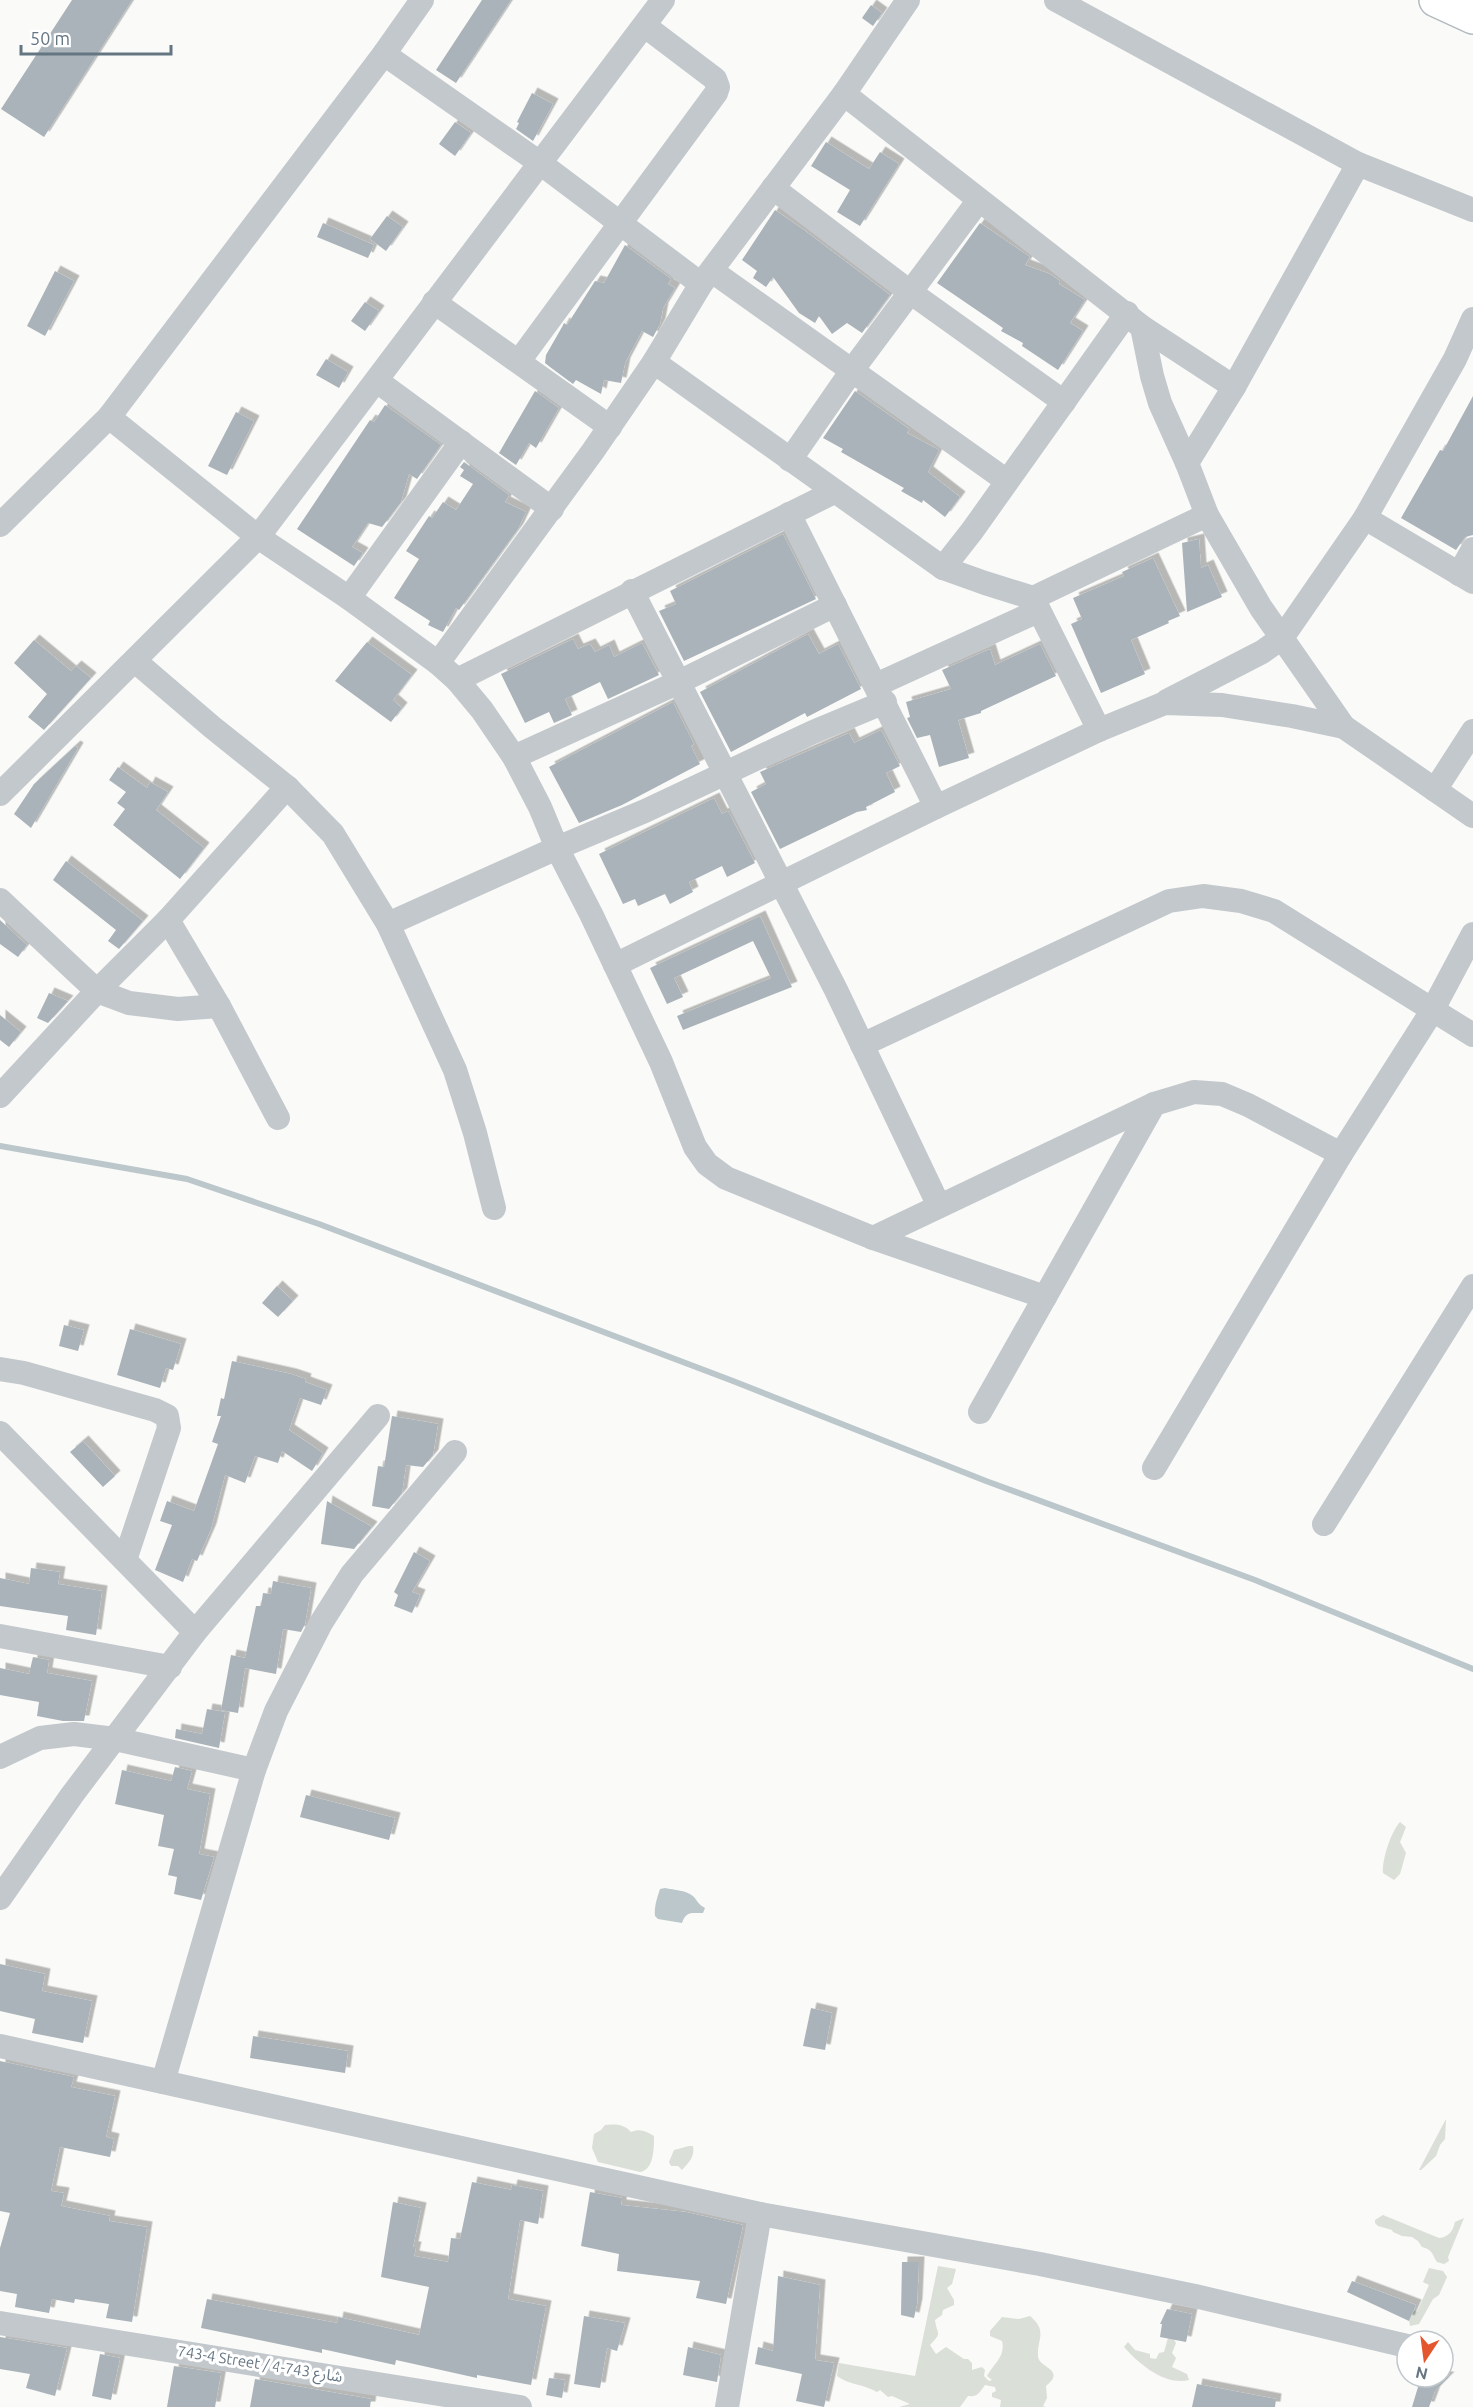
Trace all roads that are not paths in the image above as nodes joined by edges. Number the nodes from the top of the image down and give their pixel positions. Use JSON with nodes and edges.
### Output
{"nodes":[{"id":1,"x":422,"y":0,"type":"edge"},
{"id":2,"x":663,"y":0,"type":"edge"},
{"id":3,"x":908,"y":0,"type":"edge"},
{"id":4,"x":1056,"y":0,"type":"edge"},
{"id":5,"x":1436,"y":0,"type":"edge"},
{"id":6,"x":1473,"y":17,"type":"edge"},
{"id":7,"x":645,"y":26,"type":"junction"},
{"id":8,"x":384,"y":54,"type":"junction"},
{"id":9,"x":844,"y":94,"type":"junction"},
{"id":10,"x":540,"y":163,"type":"junction"},
{"id":11,"x":1358,"y":164,"type":"junction"},
{"id":12,"x":773,"y":188,"type":"junction"},
{"id":13,"x":979,"y":200,"type":"junction"},
{"id":14,"x":1473,"y":210,"type":"edge"},
{"id":15,"x":621,"y":224,"type":"junction"},
{"id":16,"x":706,"y":277,"type":"junction"},
{"id":17,"x":910,"y":292,"type":"junction"},
{"id":18,"x":434,"y":302,"type":"junction"},
{"id":19,"x":1135,"y":320,"type":"junction"},
{"id":20,"x":1473,"y":320,"type":"edge"},
{"id":21,"x":519,"y":361,"type":"junction"},
{"id":22,"x":654,"y":362,"type":"junction"},
{"id":23,"x":1464,"y":364,"type":"edge"},
{"id":24,"x":853,"y":369,"type":"junction"},
{"id":25,"x":377,"y":381,"type":"junction"},
{"id":26,"x":1234,"y":387,"type":"junction"},
{"id":27,"x":1064,"y":402,"type":"junction"},
{"id":28,"x":109,"y":417,"type":"junction"},
{"id":29,"x":609,"y":427,"type":"junction"},
{"id":30,"x":461,"y":442,"type":"junction"},
{"id":31,"x":790,"y":460,"type":"junction"},
{"id":32,"x":1187,"y":463,"type":"junction"},
{"id":33,"x":1007,"y":481,"type":"junction"},
{"id":34,"x":834,"y":492,"type":"junction"},
{"id":35,"x":552,"y":509,"type":"junction"},
{"id":36,"x":789,"y":514,"type":"junction"},
{"id":37,"x":1207,"y":515,"type":"junction"},
{"id":38,"x":1365,"y":518,"type":"junction"},
{"id":39,"x":0,"y":525,"type":"edge"},
{"id":40,"x":258,"y":537,"type":"junction"},
{"id":41,"x":1473,"y":549,"type":"edge"},
{"id":42,"x":943,"y":567,"type":"junction"},
{"id":43,"x":1466,"y":578,"type":"edge"},
{"id":44,"x":632,"y":591,"type":"junction"},
{"id":45,"x":349,"y":598,"type":"junction"},
{"id":46,"x":836,"y":604,"type":"junction"},
{"id":47,"x":1036,"y":604,"type":"junction"},
{"id":48,"x":1282,"y":638,"type":"junction"},
{"id":49,"x":135,"y":662,"type":"junction"},
{"id":50,"x":438,"y":663,"type":"junction"},
{"id":51,"x":457,"y":680,"type":"junction"},
{"id":52,"x":679,"y":682,"type":"junction"},
{"id":53,"x":880,"y":694,"type":"junction"},
{"id":54,"x":1165,"y":703,"type":"junction"},
{"id":55,"x":1344,"y":727,"type":"junction"},
{"id":56,"x":1099,"y":730,"type":"junction"},
{"id":57,"x":1473,"y":731,"type":"edge"},
{"id":58,"x":514,"y":757,"type":"junction"},
{"id":59,"x":725,"y":772,"type":"junction"},
{"id":60,"x":287,"y":787,"type":"junction"},
{"id":61,"x":1435,"y":790,"type":"junction"},
{"id":62,"x":0,"y":794,"type":"edge"},
{"id":63,"x":936,"y":807,"type":"junction"},
{"id":64,"x":1473,"y":816,"type":"edge"},
{"id":65,"x":557,"y":848,"type":"junction"},
{"id":66,"x":780,"y":885,"type":"junction"},
{"id":67,"x":0,"y":900,"type":"edge"},
{"id":68,"x":168,"y":920,"type":"junction"},
{"id":69,"x":388,"y":924,"type":"junction"},
{"id":70,"x":1473,"y":934,"type":"edge"},
{"id":71,"x":615,"y":965,"type":"junction"},
{"id":72,"x":97,"y":991,"type":"junction"},
{"id":73,"x":219,"y":1006,"type":"junction"},
{"id":74,"x":1432,"y":1011,"type":"junction"},
{"id":75,"x":1473,"y":1035,"type":"edge"},
{"id":76,"x":862,"y":1045,"type":"junction"},
{"id":77,"x":0,"y":1096,"type":"edge"},
{"id":78,"x":1154,"y":1104,"type":"junction"},
{"id":79,"x":278,"y":1118,"type":"dead end"},
{"id":80,"x":1341,"y":1154,"type":"junction"},
{"id":81,"x":939,"y":1206,"type":"junction"},
{"id":82,"x":494,"y":1208,"type":"dead end"},
{"id":83,"x":873,"y":1239,"type":"junction"},
{"id":84,"x":1473,"y":1286,"type":"edge"},
{"id":85,"x":1045,"y":1297,"type":"junction"},
{"id":86,"x":0,"y":1369,"type":"edge"},
{"id":87,"x":980,"y":1412,"type":"dead end"},
{"id":88,"x":378,"y":1416,"type":"dead end"},
{"id":89,"x":0,"y":1433,"type":"edge"},
{"id":90,"x":455,"y":1452,"type":"dead end"},
{"id":91,"x":1154,"y":1468,"type":"dead end"},
{"id":92,"x":1324,"y":1524,"type":"dead end"},
{"id":93,"x":125,"y":1560,"type":"junction"},
{"id":94,"x":195,"y":1632,"type":"junction"},
{"id":95,"x":0,"y":1636,"type":"edge"},
{"id":96,"x":170,"y":1667,"type":"junction"},
{"id":97,"x":115,"y":1739,"type":"junction"},
{"id":98,"x":0,"y":1757,"type":"edge"},
{"id":99,"x":254,"y":1770,"type":"junction"},
{"id":100,"x":0,"y":1898,"type":"edge"},
{"id":101,"x":0,"y":2046,"type":"edge"},
{"id":102,"x":163,"y":2082,"type":"junction"},
{"id":103,"x":760,"y":2214,"type":"junction"},
{"id":104,"x":0,"y":2323,"type":"edge"},
{"id":105,"x":1395,"y":2343,"type":"edge"},
{"id":106,"x":520,"y":2407,"type":"edge"},
{"id":107,"x":727,"y":2407,"type":"edge"}],
"edges":[{"from":1,"to":8,"type":"street"},
{"from":2,"to":7,"type":"street"},
{"from":3,"to":9,"type":"street"},
{"from":4,"to":11,"type":"street"},
{"from":5,"to":6,"type":"street"},
{"from":7,"to":10,"type":"street"},
{"from":7,"to":15,"type":"street"},
{"from":8,"to":10,"type":"street"},
{"from":8,"to":28,"type":"street"},
{"from":9,"to":12,"type":"street"},
{"from":9,"to":13,"type":"street"},
{"from":10,"to":15,"type":"street"},
{"from":10,"to":18,"type":"street"},
{"from":11,"to":14,"type":"street"},
{"from":11,"to":26,"type":"street"},
{"from":12,"to":16,"type":"street"},
{"from":12,"to":17,"type":"street"},
{"from":13,"to":17,"type":"street"},
{"from":13,"to":19,"type":"street"},
{"from":15,"to":16,"type":"street"},
{"from":15,"to":21,"type":"street"},
{"from":16,"to":22,"type":"street"},
{"from":16,"to":24,"type":"street"},
{"from":17,"to":24,"type":"street"},
{"from":17,"to":27,"type":"street"},
{"from":18,"to":21,"type":"street"},
{"from":18,"to":25,"type":"street"},
{"from":19,"to":26,"type":"street"},
{"from":19,"to":27,"type":"street"},
{"from":19,"to":32,"type":"street"},
{"from":20,"to":23,"type":"street"},
{"from":21,"to":29,"type":"street"},
{"from":22,"to":29,"type":"street"},
{"from":22,"to":31,"type":"street"},
{"from":23,"to":38,"type":"street"},
{"from":24,"to":31,"type":"street"},
{"from":24,"to":33,"type":"street"},
{"from":25,"to":30,"type":"street"},
{"from":25,"to":40,"type":"street"},
{"from":26,"to":32,"type":"street"},
{"from":27,"to":33,"type":"street"},
{"from":28,"to":39,"type":"street"},
{"from":28,"to":40,"type":"street"},
{"from":29,"to":35,"type":"street"},
{"from":30,"to":35,"type":"street"},
{"from":30,"to":45,"type":"street"},
{"from":31,"to":34,"type":"street"},
{"from":32,"to":37,"type":"street"},
{"from":33,"to":42,"type":"street"},
{"from":34,"to":36,"type":"street"},
{"from":34,"to":42,"type":"street"},
{"from":35,"to":50,"type":"street"},
{"from":36,"to":44,"type":"street"},
{"from":36,"to":46,"type":"street"},
{"from":37,"to":47,"type":"street"},
{"from":37,"to":48,"type":"street"},
{"from":38,"to":43,"type":"street"},
{"from":38,"to":48,"type":"street"},
{"from":40,"to":45,"type":"street"},
{"from":40,"to":49,"type":"street"},
{"from":41,"to":43,"type":"street"},
{"from":42,"to":47,"type":"street"},
{"from":44,"to":51,"type":"street"},
{"from":44,"to":52,"type":"street"},
{"from":45,"to":50,"type":"street"},
{"from":46,"to":52,"type":"street"},
{"from":46,"to":53,"type":"street"},
{"from":47,"to":53,"type":"street"},
{"from":47,"to":56,"type":"street"},
{"from":48,"to":54,"type":"street"},
{"from":48,"to":55,"type":"street"},
{"from":49,"to":60,"type":"street"},
{"from":49,"to":62,"type":"street"},
{"from":50,"to":51,"type":"street"},
{"from":51,"to":58,"type":"street"},
{"from":52,"to":58,"type":"street"},
{"from":52,"to":59,"type":"street"},
{"from":53,"to":59,"type":"street"},
{"from":53,"to":63,"type":"street"},
{"from":54,"to":55,"type":"street"},
{"from":54,"to":56,"type":"street"},
{"from":55,"to":61,"type":"street"},
{"from":56,"to":63,"type":"street"},
{"from":57,"to":61,"type":"street"},
{"from":58,"to":65,"type":"street"},
{"from":59,"to":65,"type":"street"},
{"from":59,"to":66,"type":"street"},
{"from":60,"to":68,"type":"street"},
{"from":60,"to":69,"type":"street"},
{"from":61,"to":64,"type":"street"},
{"from":63,"to":66,"type":"street"},
{"from":65,"to":69,"type":"street"},
{"from":65,"to":71,"type":"street"},
{"from":66,"to":71,"type":"street"},
{"from":66,"to":76,"type":"street"},
{"from":67,"to":72,"type":"street"},
{"from":68,"to":72,"type":"street"},
{"from":68,"to":73,"type":"street"},
{"from":69,"to":82,"type":"street"},
{"from":70,"to":74,"type":"street"},
{"from":71,"to":83,"type":"street"},
{"from":72,"to":73,"type":"street"},
{"from":72,"to":77,"type":"street"},
{"from":73,"to":79,"type":"street"},
{"from":74,"to":75,"type":"street"},
{"from":74,"to":76,"type":"street"},
{"from":74,"to":80,"type":"street"},
{"from":76,"to":81,"type":"street"},
{"from":78,"to":80,"type":"street"},
{"from":78,"to":81,"type":"street"},
{"from":78,"to":85,"type":"street"},
{"from":80,"to":91,"type":"street"},
{"from":81,"to":83,"type":"street"},
{"from":83,"to":85,"type":"street"},
{"from":84,"to":92,"type":"street"},
{"from":85,"to":87,"type":"street"},
{"from":86,"to":93,"type":"street"},
{"from":88,"to":94,"type":"street"},
{"from":89,"to":93,"type":"street"},
{"from":90,"to":99,"type":"street"},
{"from":93,"to":94,"type":"street"},
{"from":94,"to":96,"type":"street"},
{"from":95,"to":96,"type":"street"},
{"from":96,"to":97,"type":"street"},
{"from":97,"to":98,"type":"street"},
{"from":97,"to":99,"type":"street"},
{"from":97,"to":100,"type":"street"},
{"from":99,"to":102,"type":"street"},
{"from":101,"to":102,"type":"street"},
{"from":102,"to":103,"type":"street"},
{"from":103,"to":105,"type":"street"},
{"from":103,"to":107,"type":"street"},
{"from":104,"to":106,"type":"street","name":"743-4 Street / شارع 743-4"}]}
